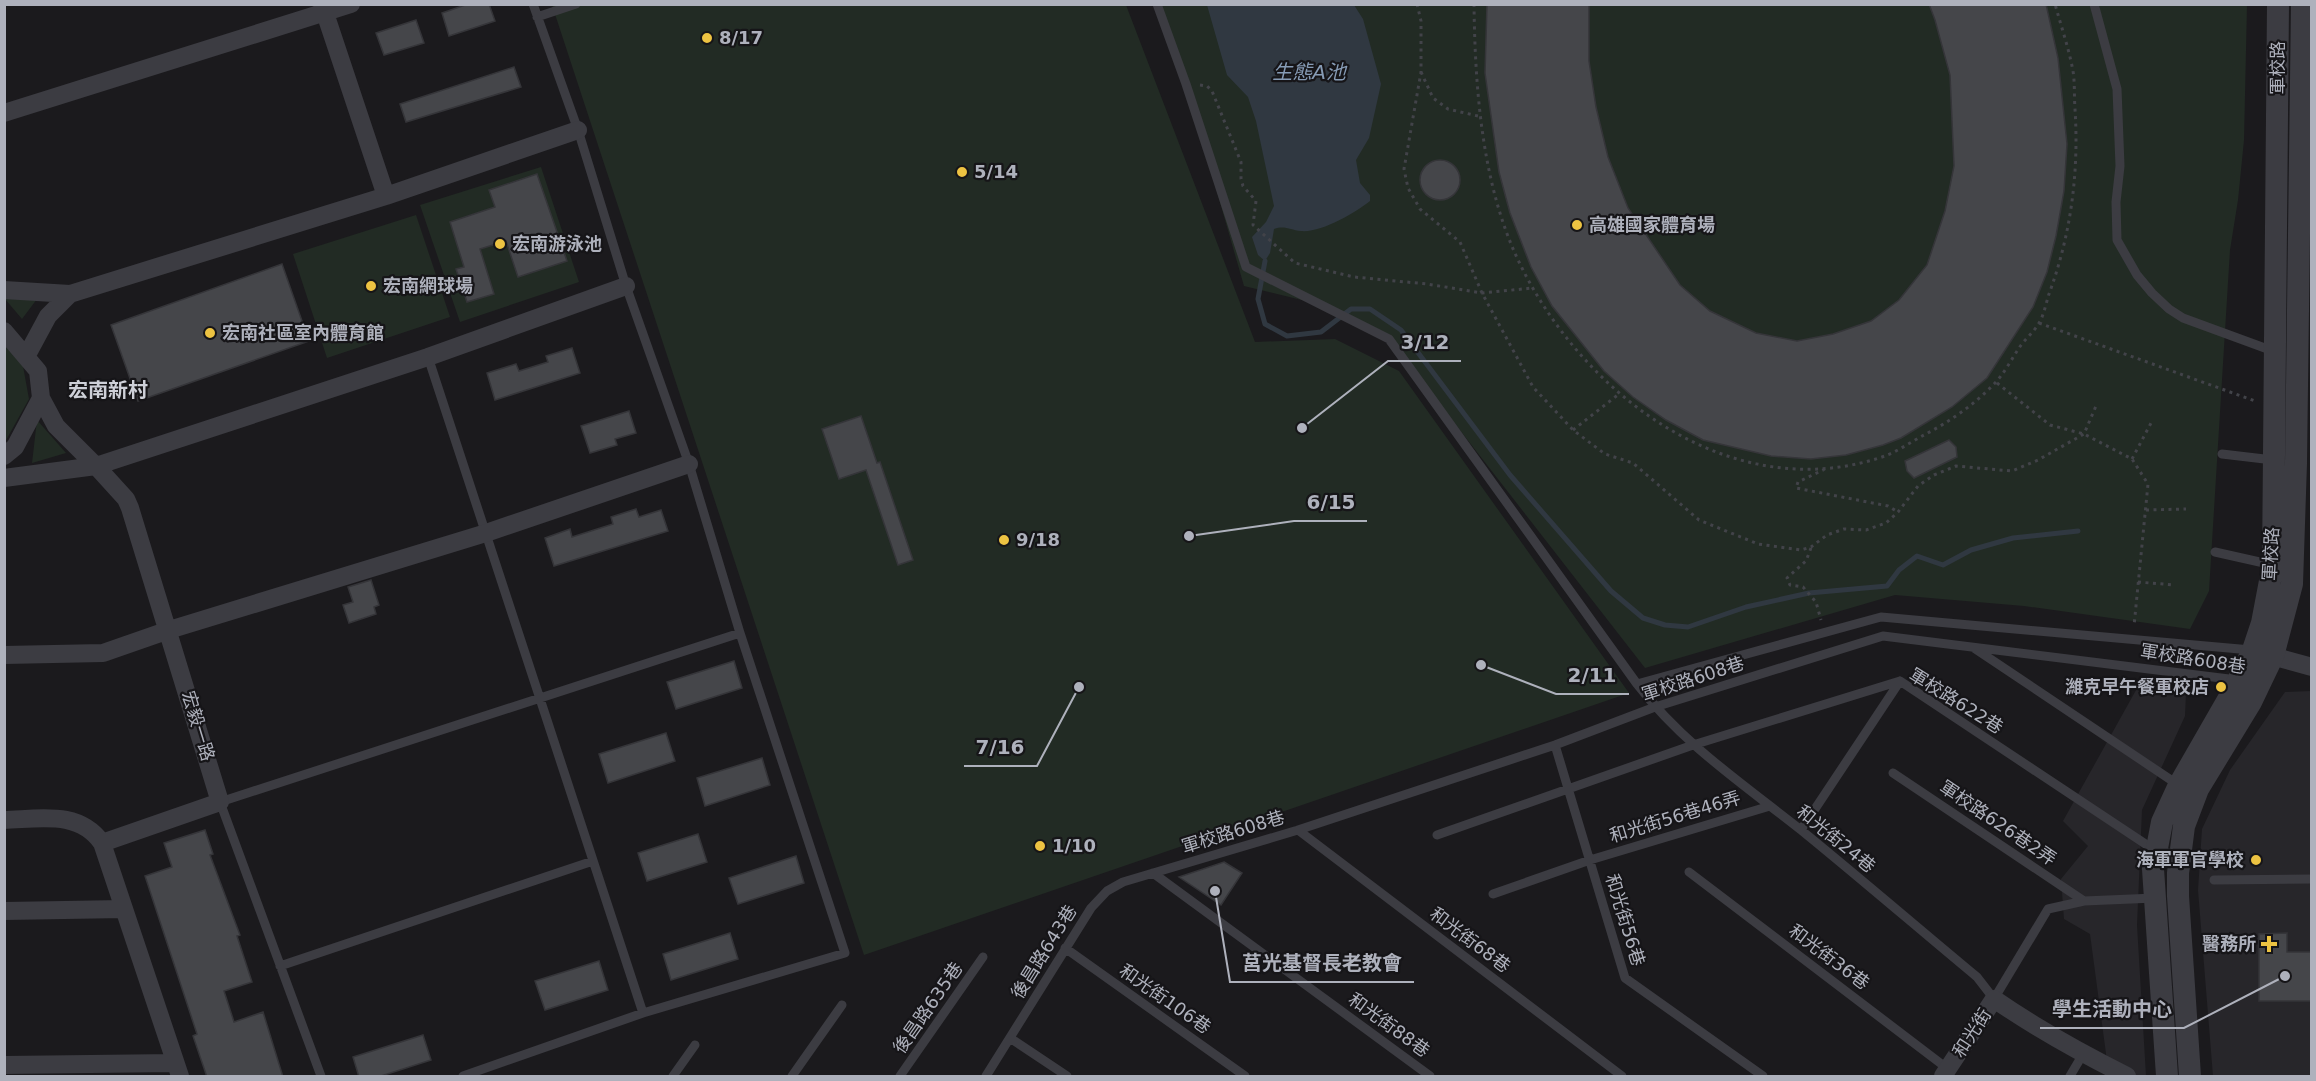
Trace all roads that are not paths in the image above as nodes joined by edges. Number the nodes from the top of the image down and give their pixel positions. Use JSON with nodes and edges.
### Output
{"nodes":[{"id":1,"x":351,"y":4,"type":"edge"},
{"id":2,"x":533,"y":4,"type":"edge"},
{"id":3,"x":576,"y":4,"type":"edge"},
{"id":4,"x":1157,"y":4,"type":"edge"},
{"id":5,"x":2094,"y":4,"type":"edge"},
{"id":6,"x":2278,"y":4,"type":"edge"},
{"id":7,"x":2302,"y":4,"type":"edge"},
{"id":8,"x":323,"y":9,"type":"edge"},
{"id":9,"x":537,"y":17,"type":"junction"},
{"id":10,"x":4,"y":113,"type":"edge"},
{"id":11,"x":578,"y":130,"type":"junction"},
{"id":12,"x":386,"y":196,"type":"junction"},
{"id":13,"x":626,"y":286,"type":"junction"},
{"id":14,"x":4,"y":290,"type":"edge"},
{"id":15,"x":70,"y":294,"type":"junction"},
{"id":16,"x":4,"y":331,"type":"edge"},
{"id":17,"x":27,"y":355,"type":"junction"},
{"id":18,"x":428,"y":357,"type":"junction"},
{"id":19,"x":2294,"y":359,"type":"junction"},
{"id":20,"x":41,"y":398,"type":"junction"},
{"id":21,"x":2222,"y":454,"type":"dead end"},
{"id":22,"x":4,"y":456,"type":"edge"},
{"id":23,"x":2285,"y":462,"type":"junction"},
{"id":24,"x":689,"y":464,"type":"junction"},
{"id":25,"x":96,"y":466,"type":"junction"},
{"id":26,"x":4,"y":478,"type":"edge"},
{"id":27,"x":486,"y":533,"type":"junction"},
{"id":28,"x":2215,"y":552,"type":"dead end"},
{"id":29,"x":2283,"y":567,"type":"junction"},
{"id":30,"x":169,"y":630,"type":"junction"},
{"id":31,"x":740,"y":633,"type":"junction"},
{"id":32,"x":1972,"y":647,"type":"junction"},
{"id":33,"x":2263,"y":653,"type":"junction"},
{"id":34,"x":4,"y":655,"type":"edge"},
{"id":35,"x":2312,"y":668,"type":"edge"},
{"id":36,"x":1900,"y":681,"type":"junction"},
{"id":37,"x":1637,"y":684,"type":"junction"},
{"id":38,"x":2249,"y":684,"type":"junction"},
{"id":39,"x":540,"y":698,"type":"junction"},
{"id":40,"x":1655,"y":708,"type":"junction"},
{"id":41,"x":1555,"y":745,"type":"junction"},
{"id":42,"x":1692,"y":745,"type":"junction"},
{"id":43,"x":1893,"y":773,"type":"dead end"},
{"id":44,"x":1568,"y":788,"type":"junction"},
{"id":45,"x":2188,"y":789,"type":"junction"},
{"id":46,"x":220,"y":802,"type":"junction"},
{"id":47,"x":1770,"y":806,"type":"junction"},
{"id":48,"x":4,"y":819,"type":"edge"},
{"id":49,"x":1298,"y":830,"type":"junction"},
{"id":50,"x":1801,"y":830,"type":"junction"},
{"id":51,"x":1437,"y":835,"type":"dead end"},
{"id":52,"x":102,"y":843,"type":"junction"},
{"id":53,"x":2156,"y":851,"type":"junction"},
{"id":54,"x":2180,"y":855,"type":"junction"},
{"id":55,"x":1590,"y":860,"type":"junction"},
{"id":56,"x":593,"y":861,"type":"junction"},
{"id":57,"x":1689,"y":872,"type":"dead end"},
{"id":58,"x":1154,"y":873,"type":"junction"},
{"id":59,"x":2312,"y":879,"type":"edge"},
{"id":60,"x":2214,"y":880,"type":"dead end"},
{"id":61,"x":1493,"y":894,"type":"dead end"},
{"id":62,"x":2178,"y":896,"type":"junction"},
{"id":63,"x":2155,"y":898,"type":"junction"},
{"id":64,"x":2084,"y":901,"type":"junction"},
{"id":65,"x":124,"y":909,"type":"junction"},
{"id":66,"x":4,"y":911,"type":"edge"},
{"id":67,"x":1065,"y":948,"type":"junction"},
{"id":68,"x":983,"y":957,"type":"dead end"},
{"id":69,"x":280,"y":966,"type":"junction"},
{"id":70,"x":1994,"y":999,"type":"junction"},
{"id":71,"x":842,"y":1005,"type":"dead end"},
{"id":72,"x":644,"y":1013,"type":"junction"},
{"id":73,"x":1010,"y":1038,"type":"junction"},
{"id":74,"x":695,"y":1046,"type":"dead end"},
{"id":75,"x":2083,"y":1054,"type":"junction"},
{"id":76,"x":4,"y":1065,"type":"edge"},
{"id":77,"x":24,"y":1070,"type":"edge"},
{"id":78,"x":178,"y":1070,"type":"edge"},
{"id":79,"x":1946,"y":1073,"type":"edge"},
{"id":80,"x":321,"y":1077,"type":"edge"},
{"id":81,"x":463,"y":1077,"type":"edge"},
{"id":82,"x":673,"y":1077,"type":"edge"},
{"id":83,"x":792,"y":1077,"type":"edge"},
{"id":84,"x":900,"y":1077,"type":"edge"},
{"id":85,"x":986,"y":1077,"type":"edge"},
{"id":86,"x":1067,"y":1077,"type":"edge"},
{"id":87,"x":1245,"y":1077,"type":"edge"},
{"id":88,"x":1430,"y":1077,"type":"edge"},
{"id":89,"x":1622,"y":1077,"type":"edge"},
{"id":90,"x":1763,"y":1077,"type":"edge"},
{"id":91,"x":2070,"y":1077,"type":"edge"},
{"id":92,"x":2127,"y":1077,"type":"edge"},
{"id":93,"x":2167,"y":1077,"type":"edge"},
{"id":94,"x":2190,"y":1077,"type":"edge"}],
"edges":[{"from":1,"to":8,"type":"street"},
{"from":2,"to":9,"type":"lane"},
{"from":3,"to":9,"type":"lane"},
{"from":4,"to":37,"type":"lane","name":"和光街24巷"},
{"from":5,"to":19,"type":"lane"},
{"from":6,"to":19,"type":"street","name":"軍校路"},
{"from":7,"to":19,"type":"street","name":"軍校路"},
{"from":8,"to":10,"type":"street"},
{"from":8,"to":12,"type":"street"},
{"from":9,"to":11,"type":"lane"},
{"from":11,"to":12,"type":"street"},
{"from":11,"to":13,"type":"lane"},
{"from":12,"to":15,"type":"street"},
{"from":13,"to":18,"type":"street"},
{"from":13,"to":24,"type":"lane"},
{"from":14,"to":15,"type":"street"},
{"from":15,"to":17,"type":"street"},
{"from":16,"to":17,"type":"street","name":"宏毅一路"},
{"from":17,"to":20,"type":"street","name":"宏毅一路"},
{"from":18,"to":25,"type":"street"},
{"from":18,"to":27,"type":"lane"},
{"from":19,"to":23,"type":"street","name":"軍校路"},
{"from":19,"to":23,"type":"street","name":"軍校路"},
{"from":20,"to":22,"type":"street"},
{"from":20,"to":25,"type":"street","name":"宏毅一路"},
{"from":21,"to":23,"type":"lane"},
{"from":23,"to":29,"type":"street","name":"軍校路"},
{"from":24,"to":27,"type":"street"},
{"from":24,"to":31,"type":"lane"},
{"from":25,"to":26,"type":"street"},
{"from":25,"to":30,"type":"street","name":"宏毅一路"},
{"from":27,"to":30,"type":"street"},
{"from":27,"to":39,"type":"lane"},
{"from":28,"to":29,"type":"lane"},
{"from":29,"to":33,"type":"street","name":"軍校路"},
{"from":30,"to":34,"type":"street"},
{"from":30,"to":46,"type":"street","name":"宏毅一路"},
{"from":31,"to":39,"type":"lane"},
{"from":31,"to":72,"type":"lane"},
{"from":32,"to":38,"type":"lane","name":"軍校路608巷"},
{"from":32,"to":40,"type":"lane","name":"軍校路608巷"},
{"from":32,"to":45,"type":"lane"},
{"from":33,"to":35,"type":"street"},
{"from":33,"to":37,"type":"lane"},
{"from":33,"to":38,"type":"street","name":"軍校路"},
{"from":36,"to":42,"type":"lane","name":"軍校路622巷"},
{"from":36,"to":50,"type":"lane"},
{"from":36,"to":53,"type":"lane","name":"軍校路622巷"},
{"from":37,"to":40,"type":"lane","name":"和光街24巷"},
{"from":38,"to":45,"type":"street","name":"軍校路"},
{"from":39,"to":46,"type":"lane"},
{"from":39,"to":56,"type":"lane"},
{"from":40,"to":41,"type":"lane","name":"軍校路608巷"},
{"from":40,"to":42,"type":"lane","name":"和光街24巷"},
{"from":41,"to":44,"type":"lane","name":"和光街56巷"},
{"from":41,"to":49,"type":"lane","name":"軍校路608巷"},
{"from":42,"to":44,"type":"lane","name":"軍校路622巷"},
{"from":42,"to":47,"type":"lane","name":"和光街24巷"},
{"from":43,"to":64,"type":"lane","name":"軍校路626巷2弄"},
{"from":44,"to":51,"type":"lane","name":"軍校路622巷"},
{"from":44,"to":55,"type":"lane","name":"和光街56巷"},
{"from":45,"to":53,"type":"street","name":"軍校路"},
{"from":45,"to":54,"type":"street","name":"軍校路"},
{"from":46,"to":52,"type":"street"},
{"from":46,"to":69,"type":"lane"},
{"from":47,"to":50,"type":"lane","name":"和光街24巷"},
{"from":47,"to":55,"type":"lane","name":"和光街56巷46弄"},
{"from":48,"to":52,"type":"street"},
{"from":49,"to":58,"type":"lane","name":"軍校路608巷"},
{"from":49,"to":89,"type":"lane","name":"和光街68巷"},
{"from":50,"to":70,"type":"lane","name":"和光街24巷"},
{"from":52,"to":65,"type":"street"},
{"from":53,"to":54,"type":"lane","name":"軍校路622巷"},
{"from":53,"to":63,"type":"street","name":"軍校路"},
{"from":54,"to":62,"type":"street","name":"軍校路"},
{"from":55,"to":61,"type":"lane","name":"和光街56巷46弄"},
{"from":55,"to":90,"type":"lane","name":"和光街56巷"},
{"from":56,"to":69,"type":"lane"},
{"from":56,"to":72,"type":"lane"},
{"from":57,"to":79,"type":"lane","name":"和光街36巷"},
{"from":58,"to":67,"type":"lane","name":"後昌路643巷"},
{"from":58,"to":88,"type":"lane","name":"和光街88巷"},
{"from":59,"to":60,"type":"lane"},
{"from":62,"to":63,"type":"lane"},
{"from":62,"to":94,"type":"street","name":"軍校路"},
{"from":63,"to":64,"type":"lane"},
{"from":63,"to":93,"type":"street","name":"軍校路"},
{"from":64,"to":70,"type":"lane"},
{"from":65,"to":66,"type":"street"},
{"from":65,"to":78,"type":"street"},
{"from":67,"to":73,"type":"lane","name":"後昌路643巷"},
{"from":67,"to":87,"type":"lane","name":"和光街106巷"},
{"from":68,"to":84,"type":"lane","name":"後昌路635巷"},
{"from":69,"to":80,"type":"lane"},
{"from":70,"to":75,"type":"street","name":"和光街"},
{"from":70,"to":79,"type":"street","name":"和光街"},
{"from":71,"to":83,"type":"lane"},
{"from":72,"to":81,"type":"lane"},
{"from":73,"to":85,"type":"lane","name":"後昌路643巷"},
{"from":73,"to":86,"type":"lane"},
{"from":74,"to":82,"type":"lane"},
{"from":75,"to":91,"type":"lane"},
{"from":75,"to":92,"type":"street","name":"和光街"},
{"from":76,"to":77,"type":"street"},
{"from":77,"to":78,"type":"street"}]}
